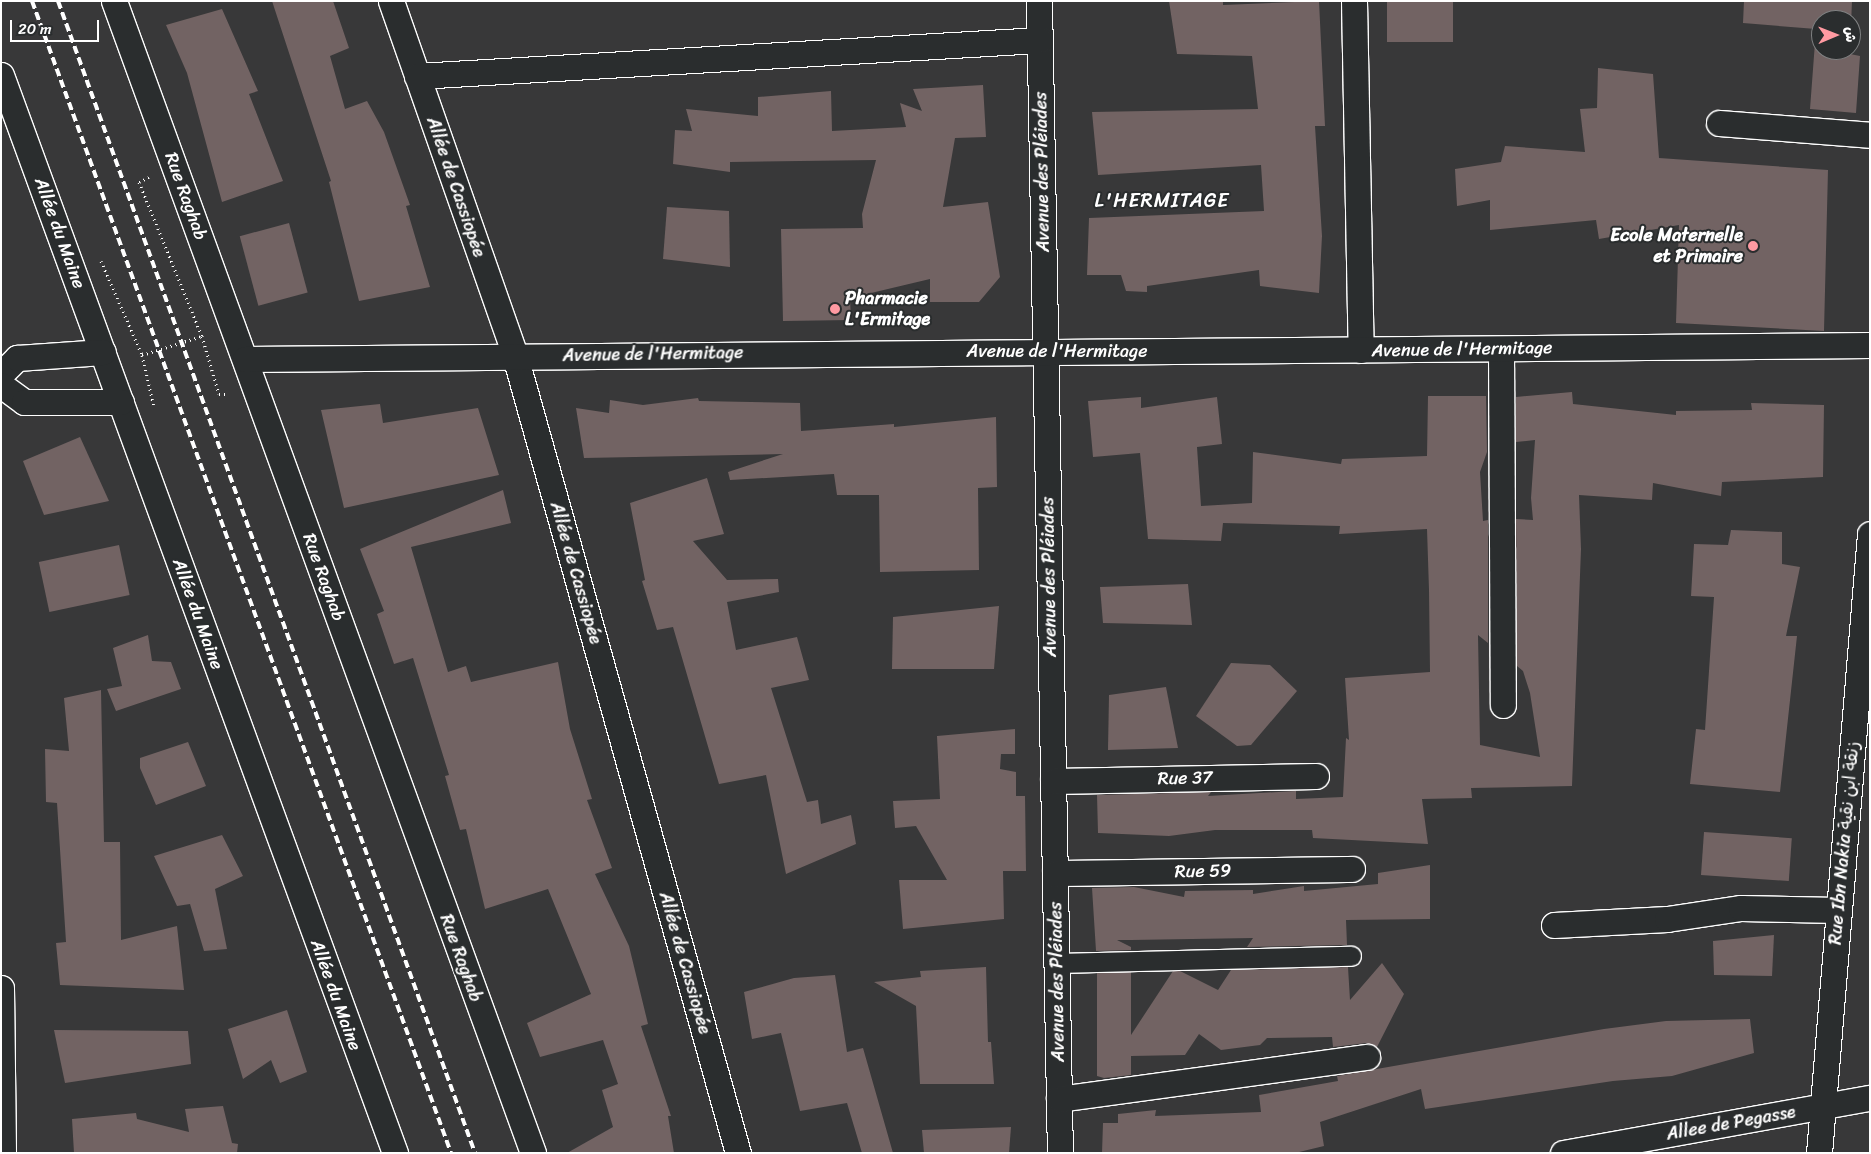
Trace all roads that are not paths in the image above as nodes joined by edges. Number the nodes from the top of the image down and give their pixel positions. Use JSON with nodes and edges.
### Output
{"nodes":[{"id":1,"x":114,"y":1,"type":"edge"},
{"id":2,"x":391,"y":1,"type":"edge"},
{"id":3,"x":1039,"y":1,"type":"edge"},
{"id":4,"x":1354,"y":1,"type":"edge"},
{"id":5,"x":1040,"y":40,"type":"junction"},
{"id":6,"x":1,"y":75,"type":"edge"},
{"id":7,"x":417,"y":76,"type":"junction"},
{"id":8,"x":1718,"y":124,"type":"dead end"},
{"id":9,"x":1870,"y":134,"type":"edge"},
{"id":10,"x":1870,"y":345,"type":"edge"},
{"id":11,"x":1501,"y":349,"type":"junction"},
{"id":12,"x":1045,"y":350,"type":"junction"},
{"id":13,"x":1361,"y":350,"type":"junction"},
{"id":14,"x":103,"y":352,"type":"junction"},
{"id":15,"x":515,"y":356,"type":"junction"},
{"id":16,"x":245,"y":359,"type":"junction"},
{"id":17,"x":1,"y":374,"type":"edge"},
{"id":18,"x":1,"y":385,"type":"edge"},
{"id":19,"x":121,"y":402,"type":"junction"},
{"id":20,"x":1870,"y":534,"type":"edge"},
{"id":21,"x":1503,"y":704,"type":"dead end"},
{"id":22,"x":1316,"y":776,"type":"dead end"},
{"id":23,"x":1053,"y":781,"type":"junction"},
{"id":24,"x":1352,"y":869,"type":"dead end"},
{"id":25,"x":1055,"y":873,"type":"junction"},
{"id":26,"x":1838,"y":910,"type":"junction"},
{"id":27,"x":1554,"y":925,"type":"dead end"},
{"id":28,"x":1351,"y":956,"type":"dead end"},
{"id":29,"x":1056,"y":962,"type":"junction"},
{"id":30,"x":1,"y":988,"type":"edge"},
{"id":31,"x":1367,"y":1056,"type":"dead end"},
{"id":32,"x":1059,"y":1098,"type":"junction"},
{"id":33,"x":1870,"y":1098,"type":"edge"},
{"id":34,"x":1822,"y":1106,"type":"junction"},
{"id":35,"x":3,"y":1153,"type":"edge"},
{"id":36,"x":395,"y":1153,"type":"edge"},
{"id":37,"x":533,"y":1153,"type":"edge"},
{"id":38,"x":738,"y":1153,"type":"edge"},
{"id":39,"x":1060,"y":1153,"type":"edge"},
{"id":40,"x":1563,"y":1153,"type":"edge"},
{"id":41,"x":1819,"y":1153,"type":"edge"}],
"edges":[{"from":1,"to":16,"type":"street","name":"Rue Raghab"},
{"from":2,"to":7,"type":"street","name":"Allée de Cassiopée"},
{"from":3,"to":5,"type":"street","name":"Avenue des Pléiades"},
{"from":4,"to":13,"type":"street"},
{"from":5,"to":7,"type":"street"},
{"from":5,"to":12,"type":"street","name":"Avenue des Pléiades"},
{"from":6,"to":14,"type":"street","name":"Allée du Maine"},
{"from":7,"to":15,"type":"street","name":"Allée de Cassiopée"},
{"from":8,"to":9,"type":"street"},
{"from":10,"to":11,"type":"street","name":"Avenue de l'Hermitage"},
{"from":11,"to":13,"type":"street","name":"Avenue de l'Hermitage"},
{"from":11,"to":21,"type":"street"},
{"from":12,"to":13,"type":"street","name":"Avenue de l'Hermitage"},
{"from":12,"to":15,"type":"street","name":"Avenue de l'Hermitage"},
{"from":12,"to":23,"type":"street","name":"Avenue des Pléiades"},
{"from":14,"to":17,"type":"street"},
{"from":14,"to":19,"type":"street","name":"Allée du Maine"},
{"from":15,"to":16,"type":"street","name":"Avenue de l'Hermitage"},
{"from":15,"to":38,"type":"street","name":"Allée de Cassiopée"},
{"from":16,"to":37,"type":"street","name":"Rue Raghab"},
{"from":18,"to":19,"type":"street"},
{"from":19,"to":36,"type":"street","name":"Allée du Maine"},
{"from":20,"to":26,"type":"street","name":"Rue Ibn Nakia زنقة ابن نقية"},
{"from":22,"to":23,"type":"street","name":"Rue 37"},
{"from":23,"to":25,"type":"street","name":"Avenue des Pléiades"},
{"from":24,"to":25,"type":"street","name":"Rue 59"},
{"from":25,"to":29,"type":"street","name":"Avenue des Pléiades"},
{"from":26,"to":27,"type":"street"},
{"from":26,"to":34,"type":"street","name":"Rue Ibn Nakia زنقة ابن نقية"},
{"from":28,"to":29,"type":"street"},
{"from":29,"to":32,"type":"street","name":"Avenue des Pléiades"},
{"from":30,"to":35,"type":"street"},
{"from":31,"to":32,"type":"street"},
{"from":32,"to":39,"type":"street","name":"Avenue des Pléiades"},
{"from":33,"to":34,"type":"street","name":"Allee de Pegasse"},
{"from":34,"to":40,"type":"street","name":"Allee de Pegasse"},
{"from":34,"to":41,"type":"street","name":"Rue Ibn Nakia زنقة ابن نقية"}]}
